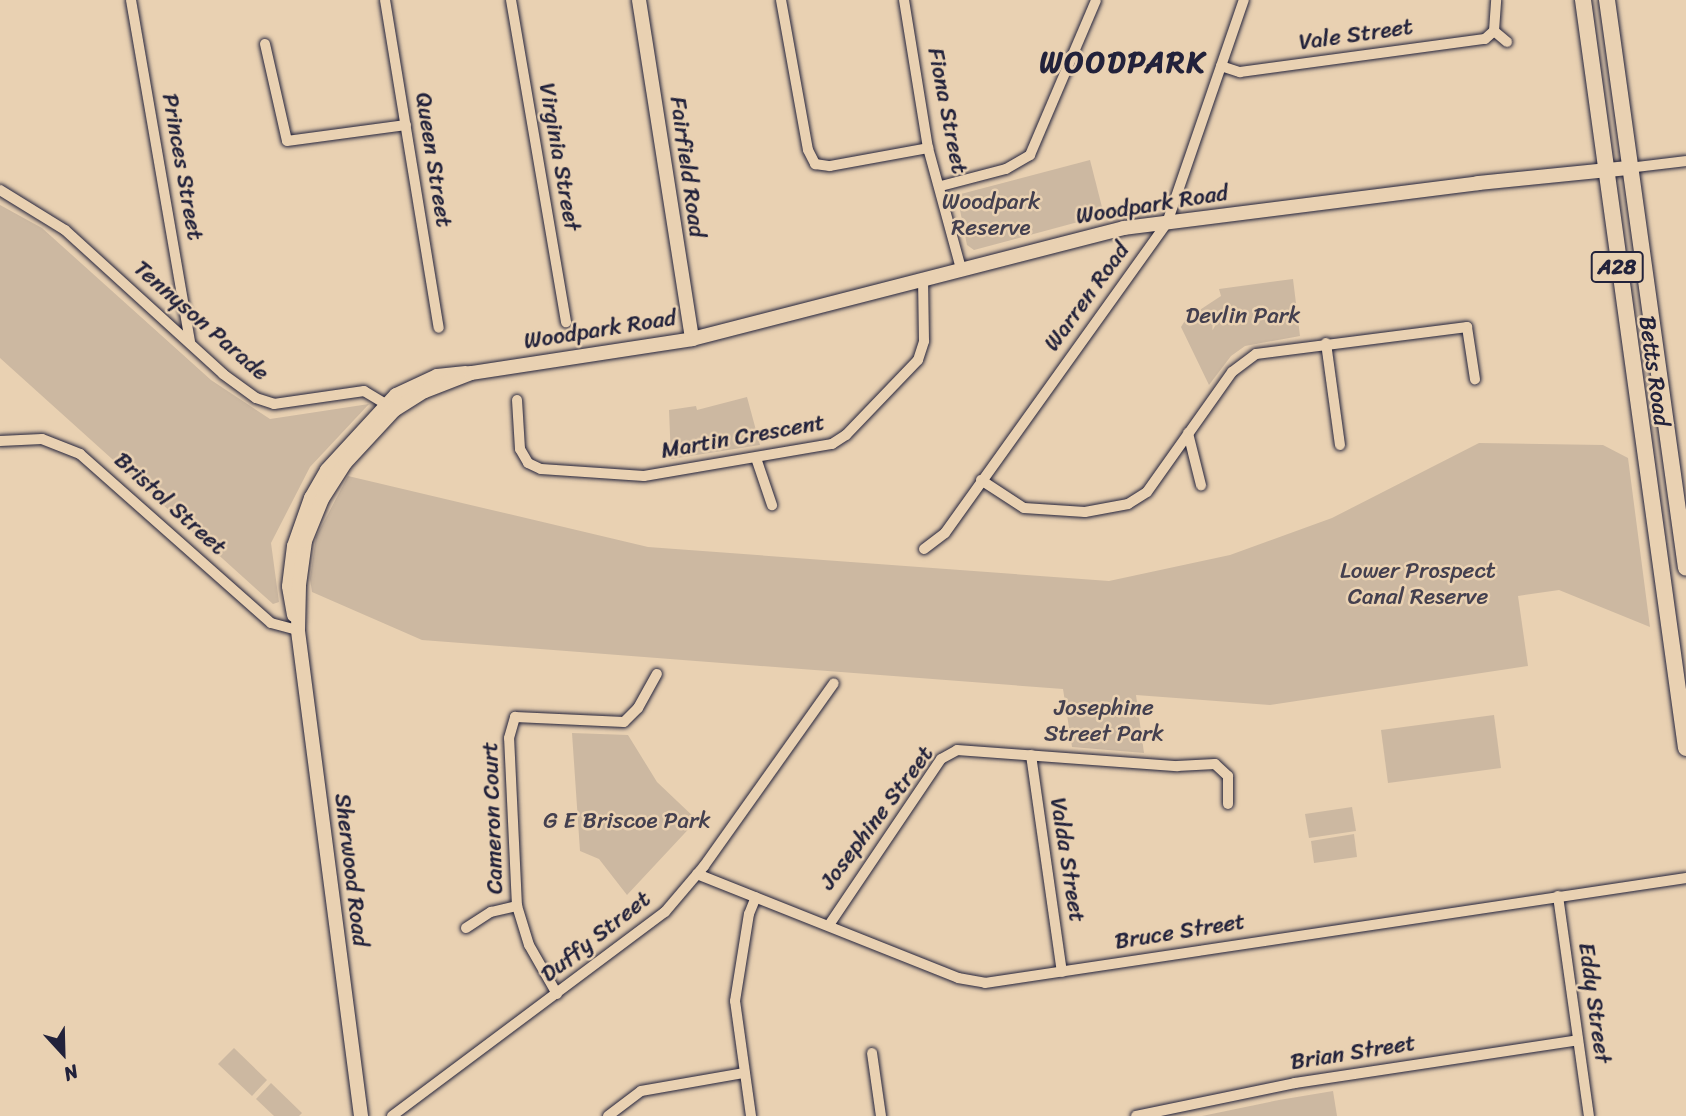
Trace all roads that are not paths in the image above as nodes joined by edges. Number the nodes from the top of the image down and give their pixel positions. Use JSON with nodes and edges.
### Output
{"nodes":[{"id":1,"x":131,"y":0,"type":"edge"},
{"id":2,"x":385,"y":0,"type":"edge"},
{"id":3,"x":511,"y":0,"type":"edge"},
{"id":4,"x":639,"y":0,"type":"edge"},
{"id":5,"x":781,"y":0,"type":"edge"},
{"id":6,"x":1096,"y":0,"type":"edge"},
{"id":7,"x":1244,"y":0,"type":"edge"},
{"id":8,"x":1496,"y":0,"type":"edge"},
{"id":9,"x":1583,"y":0,"type":"edge"},
{"id":10,"x":1607,"y":0,"type":"edge"},
{"id":11,"x":908,"y":1,"type":"edge"},
{"id":12,"x":1494,"y":31,"type":"junction"},
{"id":13,"x":1507,"y":41,"type":"dead end"},
{"id":14,"x":265,"y":44,"type":"dead end"},
{"id":15,"x":1221,"y":66,"type":"junction"},
{"id":16,"x":406,"y":125,"type":"junction"},
{"id":17,"x":928,"y":148,"type":"junction"},
{"id":18,"x":1686,"y":161,"type":"edge"},
{"id":19,"x":1628,"y":169,"type":"junction"},
{"id":20,"x":1604,"y":170,"type":"junction"},
{"id":21,"x":940,"y":186,"type":"junction"},
{"id":22,"x":0,"y":190,"type":"edge"},
{"id":23,"x":1167,"y":223,"type":"junction"},
{"id":24,"x":961,"y":270,"type":"junction"},
{"id":25,"x":923,"y":280,"type":"junction"},
{"id":26,"x":566,"y":322,"type":"dead end"},
{"id":27,"x":439,"y":328,"type":"dead end"},
{"id":28,"x":692,"y":339,"type":"junction"},
{"id":29,"x":190,"y":342,"type":"junction"},
{"id":30,"x":1326,"y":343,"type":"junction"},
{"id":31,"x":1475,"y":379,"type":"dead end"},
{"id":32,"x":517,"y":400,"type":"dead end"},
{"id":33,"x":390,"y":407,"type":"junction"},
{"id":34,"x":1188,"y":433,"type":"junction"},
{"id":35,"x":0,"y":441,"type":"edge"},
{"id":36,"x":1340,"y":445,"type":"dead end"},
{"id":37,"x":755,"y":458,"type":"junction"},
{"id":38,"x":981,"y":480,"type":"junction"},
{"id":39,"x":1201,"y":485,"type":"dead end"},
{"id":40,"x":772,"y":505,"type":"dead end"},
{"id":41,"x":924,"y":549,"type":"dead end"},
{"id":42,"x":1686,"y":568,"type":"edge"},
{"id":43,"x":299,"y":630,"type":"junction"},
{"id":44,"x":657,"y":674,"type":"dead end"},
{"id":45,"x":835,"y":682,"type":"dead end"},
{"id":46,"x":1682,"y":692,"type":"edge"},
{"id":47,"x":1686,"y":748,"type":"edge"},
{"id":48,"x":1031,"y":755,"type":"junction"},
{"id":49,"x":1228,"y":804,"type":"dead end"},
{"id":50,"x":697,"y":874,"type":"junction"},
{"id":51,"x":1686,"y":878,"type":"edge"},
{"id":52,"x":1558,"y":896,"type":"junction"},
{"id":53,"x":756,"y":897,"type":"junction"},
{"id":54,"x":517,"y":906,"type":"junction"},
{"id":55,"x":829,"y":925,"type":"junction"},
{"id":56,"x":466,"y":928,"type":"dead end"},
{"id":57,"x":1062,"y":972,"type":"junction"},
{"id":58,"x":557,"y":993,"type":"junction"},
{"id":59,"x":1578,"y":1040,"type":"junction"},
{"id":60,"x":872,"y":1053,"type":"dead end"},
{"id":61,"x":744,"y":1073,"type":"junction"},
{"id":62,"x":360,"y":1116,"type":"edge"},
{"id":63,"x":392,"y":1116,"type":"edge"},
{"id":64,"x":608,"y":1116,"type":"edge"},
{"id":65,"x":751,"y":1116,"type":"edge"},
{"id":66,"x":881,"y":1116,"type":"edge"},
{"id":67,"x":1136,"y":1116,"type":"edge"},
{"id":68,"x":1589,"y":1116,"type":"edge"}],
"edges":[{"from":1,"to":29,"type":"street","name":"Princes Street"},
{"from":2,"to":16,"type":"street","name":"Queen Street"},
{"from":3,"to":26,"type":"street","name":"Virginia Street"},
{"from":4,"to":28,"type":"main road","name":"Fairfield Road"},
{"from":5,"to":17,"type":"street"},
{"from":6,"to":21,"type":"street"},
{"from":7,"to":15,"type":"street","name":"Warren Road"},
{"from":8,"to":12,"type":"street"},
{"from":9,"to":20,"type":"highway","name":"Betts Road","number":"A28"},
{"from":10,"to":19,"type":"highway","name":"Betts Road","number":"A28"},
{"from":11,"to":17,"type":"street","name":"Fiona Street"},
{"from":12,"to":13,"type":"street"},
{"from":12,"to":15,"type":"street","name":"Vale Street"},
{"from":14,"to":16,"type":"street"},
{"from":15,"to":23,"type":"street","name":"Warren Road"},
{"from":16,"to":27,"type":"street","name":"Queen Street"},
{"from":17,"to":21,"type":"street","name":"Fiona Street"},
{"from":18,"to":19,"type":"street","name":"Woodpark Road"},
{"from":19,"to":20,"type":"main road","name":"Woodpark Road"},
{"from":19,"to":42,"type":"highway","name":"Betts Road","number":"A28"},
{"from":20,"to":23,"type":"main road","name":"Woodpark Road"},
{"from":20,"to":46,"type":"highway","name":"Betts Road","number":"A28"},
{"from":21,"to":24,"type":"street","name":"Fiona Street"},
{"from":22,"to":29,"type":"street","name":"Tennyson Parade"},
{"from":23,"to":24,"type":"main road","name":"Woodpark Road"},
{"from":23,"to":38,"type":"street","name":"Warren Road"},
{"from":24,"to":25,"type":"main road","name":"Woodpark Road"},
{"from":25,"to":28,"type":"main road","name":"Woodpark Road"},
{"from":25,"to":37,"type":"street","name":"Martin Crescent"},
{"from":28,"to":33,"type":"main road","name":"Woodpark Road"},
{"from":29,"to":33,"type":"street","name":"Tennyson Parade"},
{"from":30,"to":31,"type":"street"},
{"from":30,"to":34,"type":"street"},
{"from":30,"to":36,"type":"street"},
{"from":32,"to":37,"type":"street","name":"Martin Crescent"},
{"from":33,"to":43,"type":"main road","name":"Sherwood Road"},
{"from":34,"to":38,"type":"street"},
{"from":34,"to":39,"type":"street"},
{"from":35,"to":43,"type":"street","name":"Bristol Street"},
{"from":37,"to":40,"type":"street"},
{"from":38,"to":41,"type":"street","name":"Warren Road"},
{"from":43,"to":62,"type":"main road","name":"Sherwood Road"},
{"from":44,"to":54,"type":"street","name":"Cameron Court"},
{"from":45,"to":50,"type":"street","name":"Duffy Street"},
{"from":46,"to":47,"type":"highway","name":"Betts Road","number":"A28"},
{"from":48,"to":49,"type":"street","name":"Josephine Street"},
{"from":48,"to":55,"type":"street","name":"Josephine Street"},
{"from":48,"to":57,"type":"street","name":"Valda Street"},
{"from":50,"to":53,"type":"street","name":"Bruce Street"},
{"from":50,"to":58,"type":"street","name":"Duffy Street"},
{"from":51,"to":52,"type":"street","name":"Bruce Street"},
{"from":52,"to":57,"type":"street","name":"Bruce Street"},
{"from":52,"to":59,"type":"street","name":"Eddy Street"},
{"from":53,"to":55,"type":"street","name":"Bruce Street"},
{"from":53,"to":61,"type":"street"},
{"from":54,"to":56,"type":"street"},
{"from":54,"to":58,"type":"street","name":"Cameron Court"},
{"from":55,"to":57,"type":"street","name":"Bruce Street"},
{"from":58,"to":63,"type":"street","name":"Duffy Street"},
{"from":59,"to":67,"type":"street","name":"Brian Street"},
{"from":59,"to":68,"type":"street","name":"Eddy Street"},
{"from":60,"to":66,"type":"street"},
{"from":61,"to":64,"type":"street"},
{"from":61,"to":65,"type":"street"}]}
